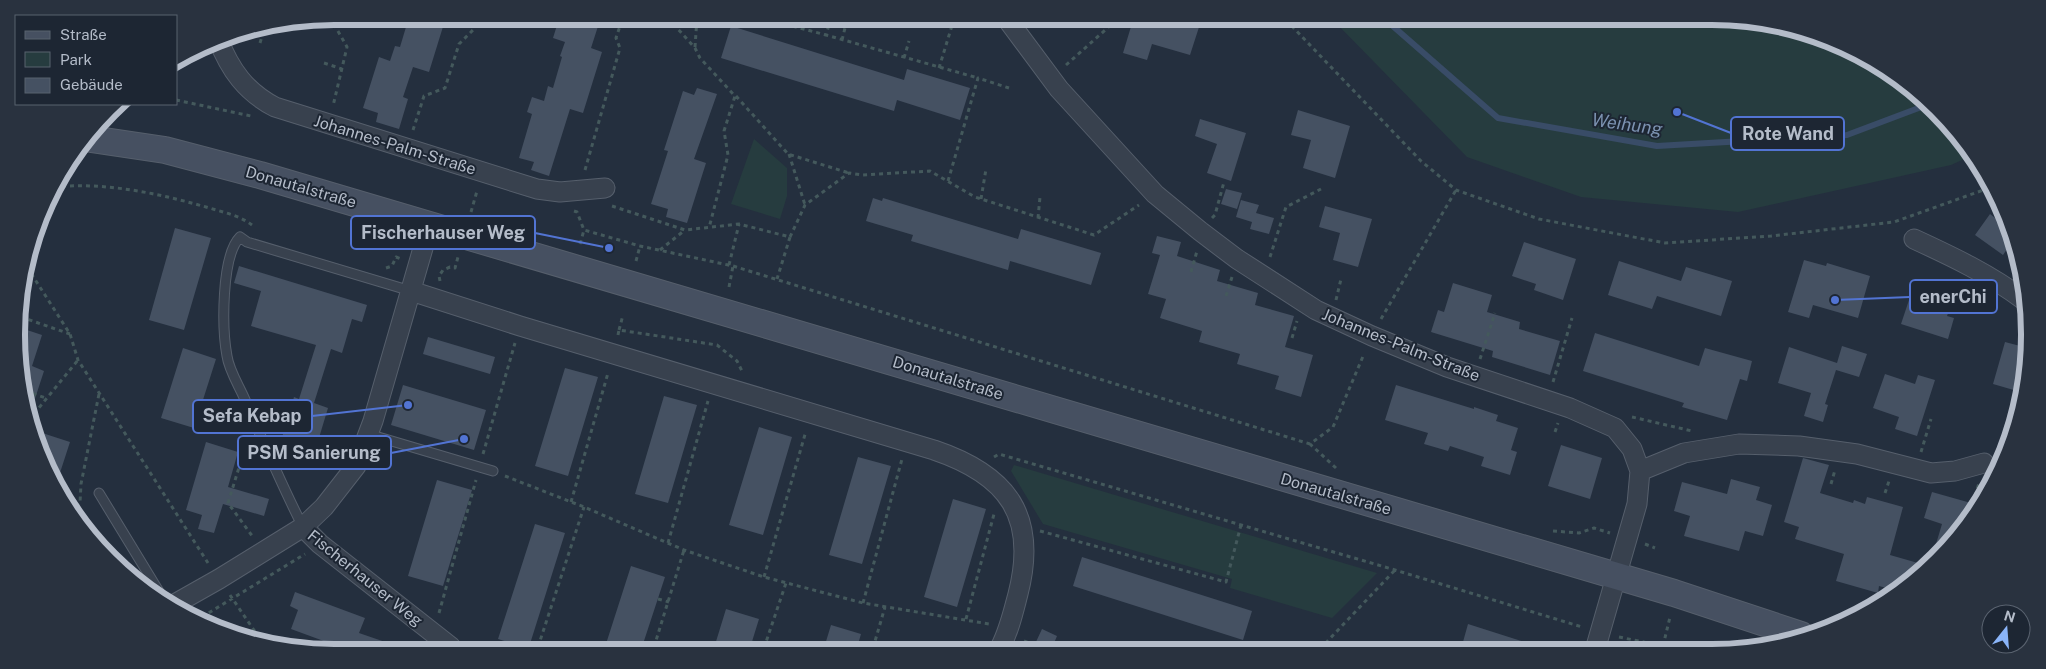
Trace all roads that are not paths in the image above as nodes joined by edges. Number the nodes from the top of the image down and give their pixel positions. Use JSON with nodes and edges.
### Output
{"nodes":[{"id":1,"x":1011,"y":25,"type":"edge"},
{"id":2,"x":222,"y":47,"type":"edge"},
{"id":3,"x":94,"y":139,"type":"edge"},
{"id":4,"x":605,"y":188,"type":"dead end"},
{"id":5,"x":430,"y":224,"type":"junction"},
{"id":6,"x":1914,"y":239,"type":"dead end"},
{"id":7,"x":410,"y":290,"type":"junction"},
{"id":8,"x":2018,"y":296,"type":"edge"},
{"id":9,"x":368,"y":434,"type":"junction"},
{"id":10,"x":1984,"y":463,"type":"dead end"},
{"id":11,"x":493,"y":471,"type":"road end"},
{"id":12,"x":1640,"y":472,"type":"junction"},
{"id":13,"x":99,"y":493,"type":"dead end"},
{"id":14,"x":303,"y":527,"type":"junction"},
{"id":15,"x":1617,"y":577,"type":"junction"},
{"id":16,"x":157,"y":587,"type":"edge"},
{"id":17,"x":178,"y":602,"type":"edge"},
{"id":18,"x":1792,"y":633,"type":"edge"},
{"id":19,"x":1598,"y":641,"type":"edge"},
{"id":20,"x":447,"y":644,"type":"edge"},
{"id":21,"x":1002,"y":644,"type":"edge"}],
"edges":[{"from":1,"to":12,"type":"street","name":"Johannes-Palm-Straße"},
{"from":2,"to":4,"type":"street","name":"Johannes-Palm-Straße"},
{"from":3,"to":5,"type":"main road","name":"Donautalstraße"},
{"from":5,"to":7,"type":"street","name":"Fischerhauser Weg"},
{"from":5,"to":15,"type":"main road","name":"Donautalstraße"},
{"from":6,"to":8,"type":"street"},
{"from":7,"to":9,"type":"street","name":"Fischerhauser Weg"},
{"from":7,"to":14,"type":"lane","name":"Fischerhauser Weg"},
{"from":7,"to":21,"type":"street"},
{"from":9,"to":11,"type":"lane"},
{"from":9,"to":14,"type":"street","name":"Fischerhauser Weg"},
{"from":10,"to":12,"type":"street"},
{"from":12,"to":15,"type":"street","name":"Johannes-Palm-Straße"},
{"from":13,"to":16,"type":"lane"},
{"from":14,"to":17,"type":"street"},
{"from":14,"to":20,"type":"street","name":"Fischerhauser Weg"},
{"from":15,"to":18,"type":"main road","name":"Donautalstraße"},
{"from":15,"to":19,"type":"street","name":"Johannes-Palm-Straße"}]}
